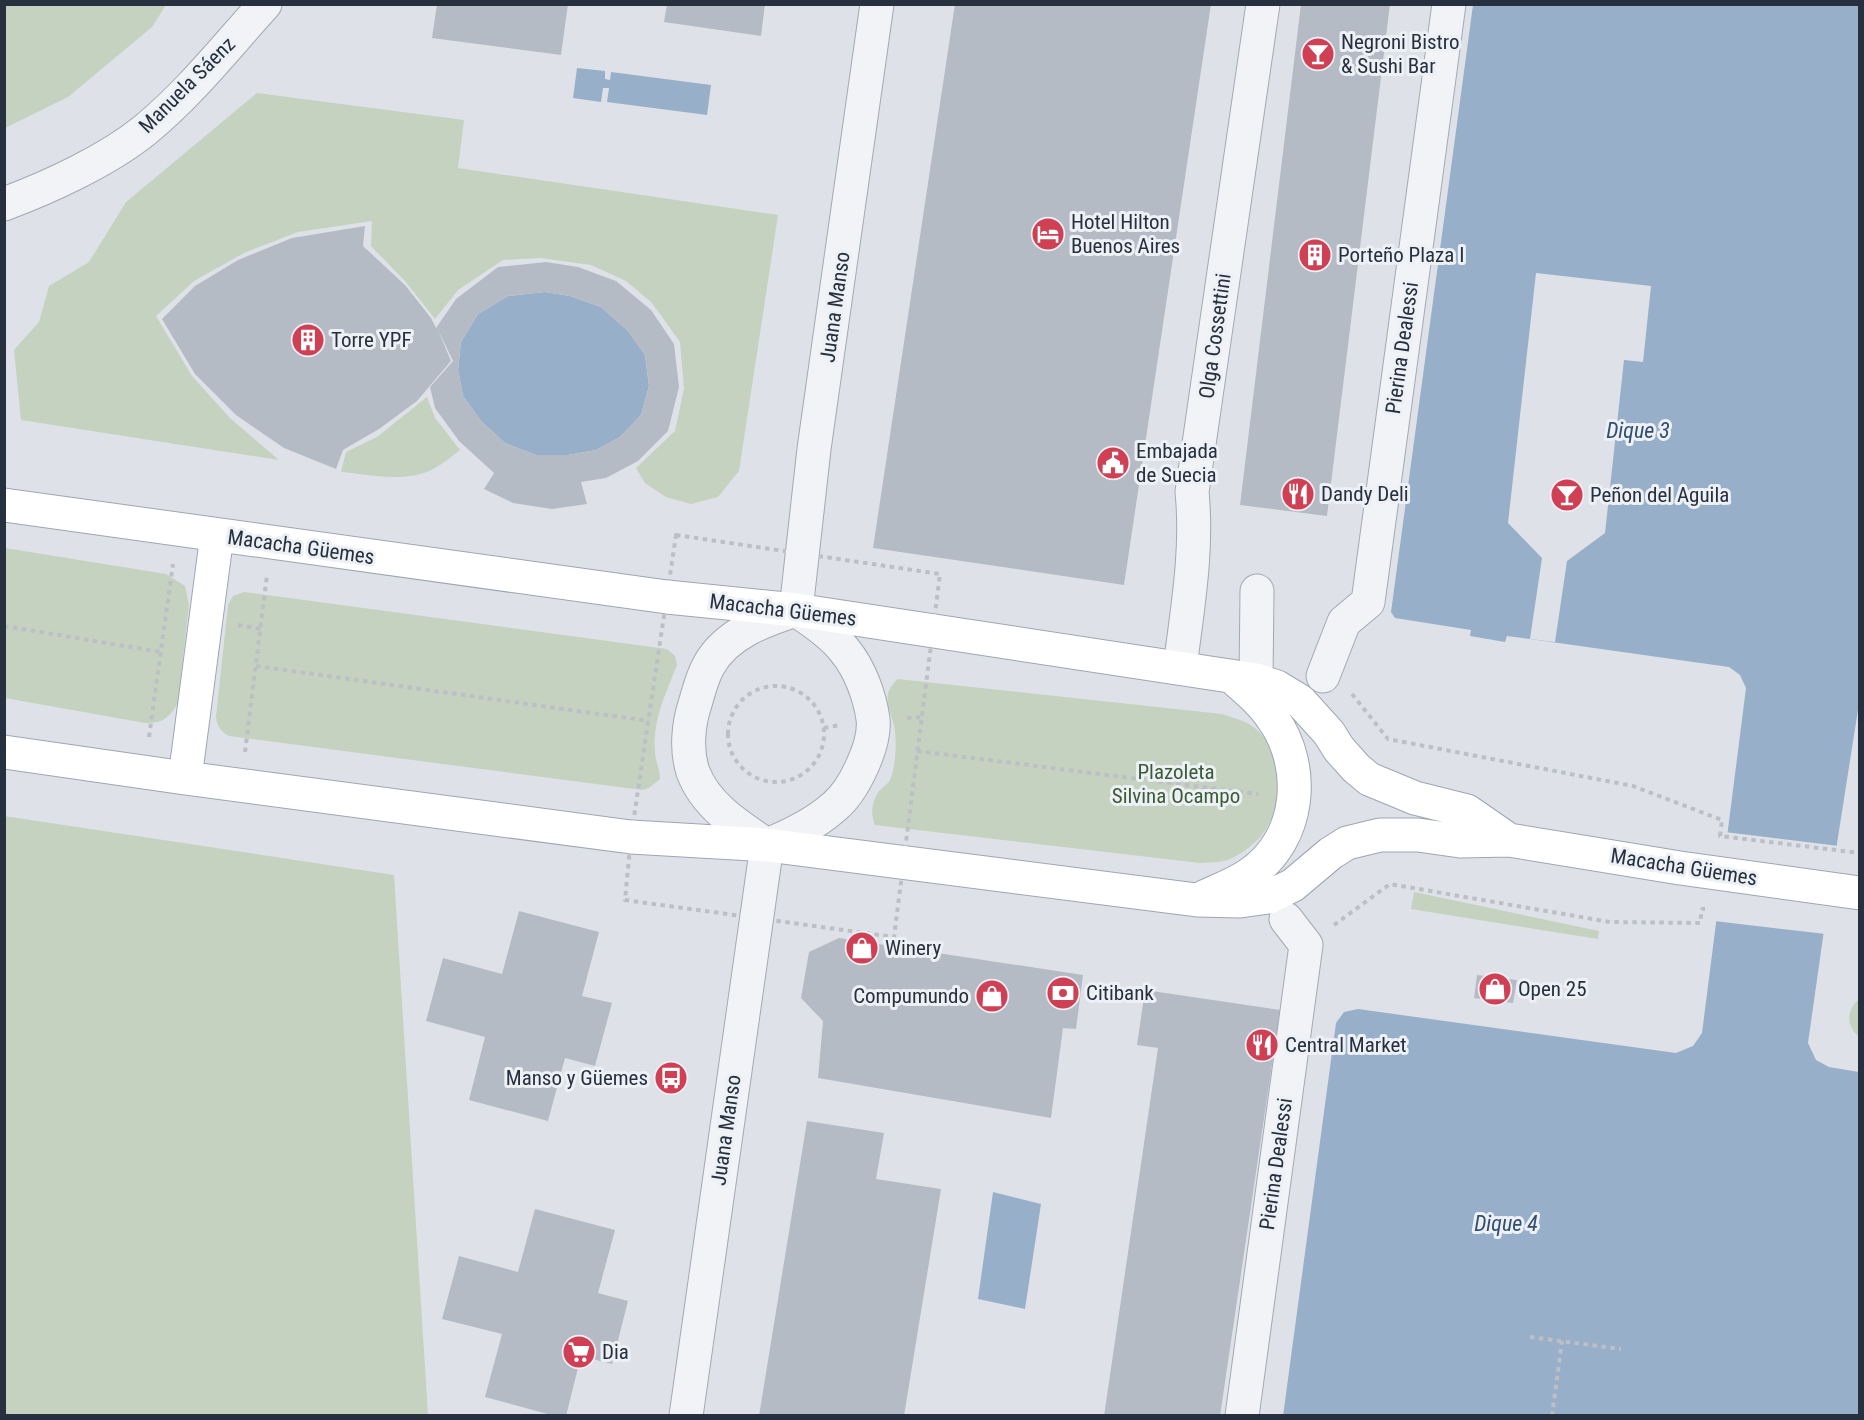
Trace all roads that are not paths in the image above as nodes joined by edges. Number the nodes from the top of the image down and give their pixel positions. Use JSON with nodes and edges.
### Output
{"nodes":[{"id":1,"x":265,"y":4,"type":"edge"},
{"id":2,"x":877,"y":4,"type":"edge"},
{"id":3,"x":1263,"y":4,"type":"edge"},
{"id":4,"x":1449,"y":4,"type":"edge"},
{"id":5,"x":4,"y":204,"type":"edge"},
{"id":6,"x":4,"y":505,"type":"edge"},
{"id":7,"x":217,"y":536,"type":"junction"},
{"id":8,"x":1257,"y":591,"type":"dead end"},
{"id":9,"x":796,"y":610,"type":"junction"},
{"id":10,"x":1180,"y":668,"type":"junction"},
{"id":11,"x":1325,"y":670,"type":"road end"},
{"id":12,"x":1244,"y":678,"type":"junction"},
{"id":13,"x":4,"y":752,"type":"edge"},
{"id":14,"x":185,"y":778,"type":"junction"},
{"id":15,"x":1509,"y":840,"type":"junction"},
{"id":16,"x":767,"y":845,"type":"junction"},
{"id":17,"x":1860,"y":893,"type":"edge"},
{"id":18,"x":1197,"y":900,"type":"junction"},
{"id":19,"x":1286,"y":919,"type":"dead end"},
{"id":20,"x":686,"y":1416,"type":"edge"},
{"id":21,"x":1242,"y":1416,"type":"edge"}],
"edges":[{"from":1,"to":5,"type":"street","name":"Manuela Sáenz"},
{"from":2,"to":9,"type":"street","name":"Juana Manso"},
{"from":3,"to":10,"type":"street","name":"Olga Cossettini"},
{"from":4,"to":11,"type":"street","name":"Pierina Dealessi"},
{"from":6,"to":7,"type":"main road","name":"Macacha Güemes"},
{"from":7,"to":9,"type":"main road","name":"Macacha Güemes"},
{"from":7,"to":14,"type":"main road"},
{"from":8,"to":12,"type":"street"},
{"from":9,"to":10,"type":"main road","name":"Macacha Güemes"},
{"from":9,"to":16,"type":"street"},
{"from":9,"to":16,"type":"street"},
{"from":10,"to":12,"type":"main road","name":"Macacha Güemes"},
{"from":12,"to":15,"type":"main road","name":"Macacha Güemes"},
{"from":12,"to":18,"type":"main road"},
{"from":13,"to":14,"type":"main road","name":"Macacha Güemes"},
{"from":14,"to":16,"type":"main road","name":"Macacha Güemes"},
{"from":15,"to":17,"type":"main road","name":"Macacha Güemes"},
{"from":15,"to":18,"type":"main road","name":"Macacha Güemes"},
{"from":16,"to":18,"type":"main road","name":"Macacha Güemes"},
{"from":16,"to":20,"type":"street","name":"Juana Manso"},
{"from":19,"to":21,"type":"street","name":"Pierina Dealessi"}]}
